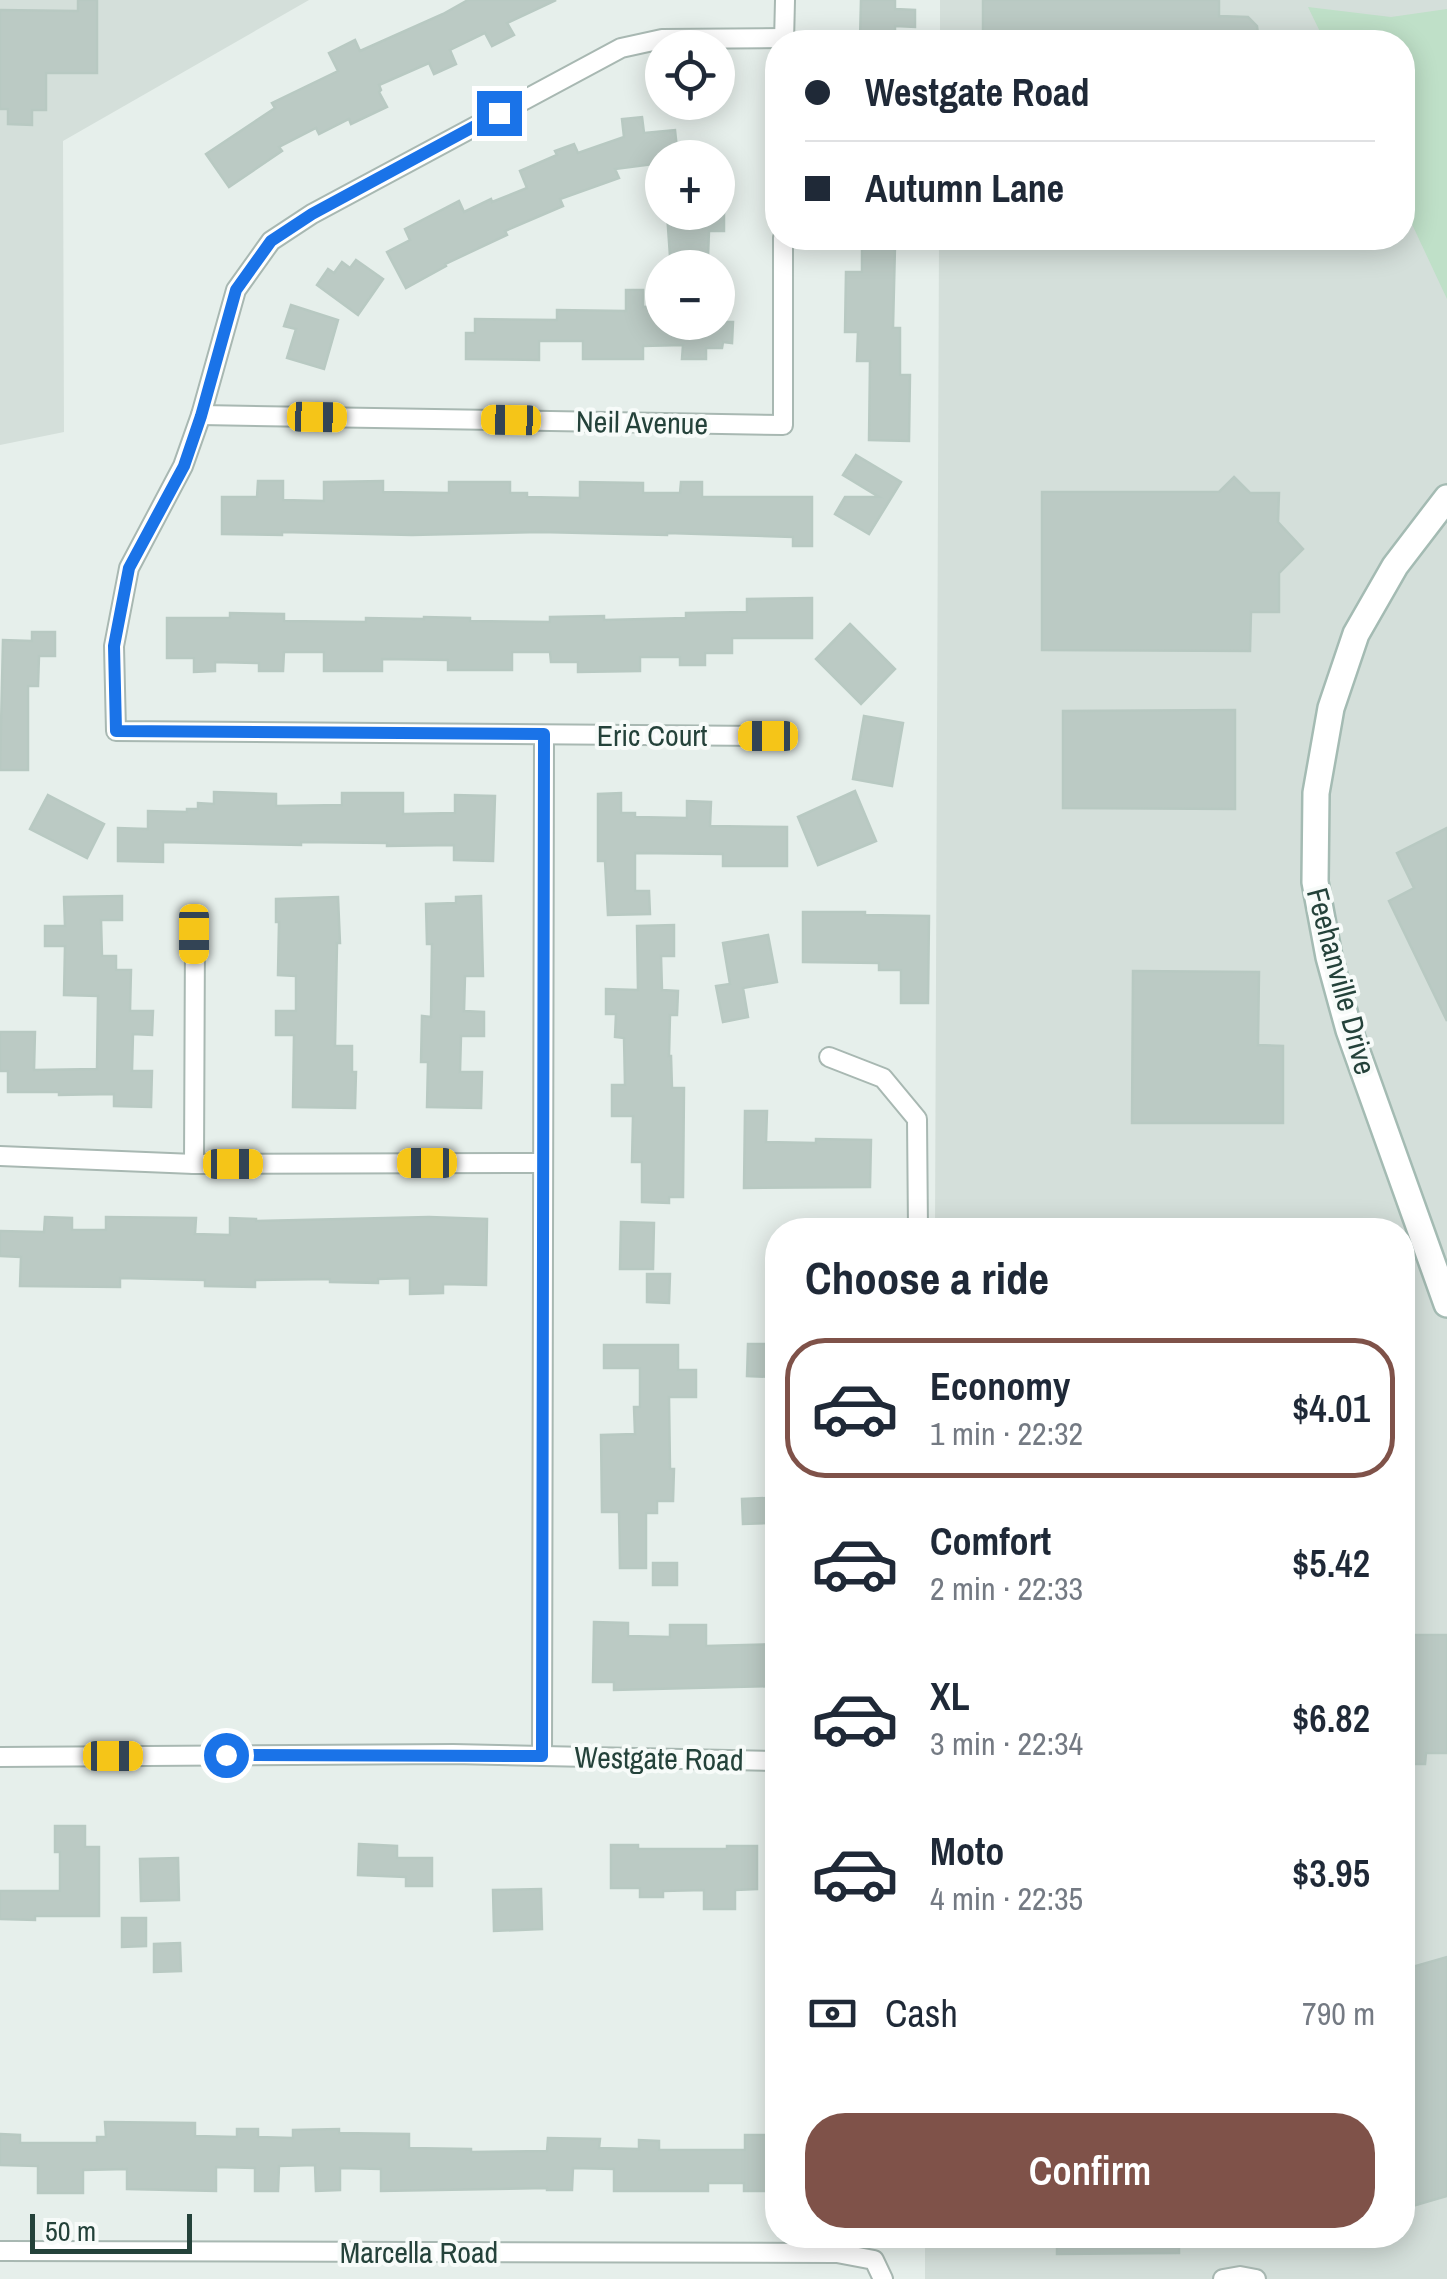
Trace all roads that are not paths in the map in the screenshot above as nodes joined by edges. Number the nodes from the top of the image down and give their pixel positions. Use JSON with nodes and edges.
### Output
{"nodes":[{"id":1,"x":785,"y":0,"type":"edge"},
{"id":2,"x":784,"y":30,"type":"edge"},
{"id":3,"x":765,"y":40,"type":"edge"},
{"id":4,"x":783,"y":250,"type":"edge"},
{"id":5,"x":201,"y":416,"type":"junction"},
{"id":6,"x":1447,"y":498,"type":"edge"},
{"id":7,"x":544,"y":734,"type":"junction"},
{"id":8,"x":768,"y":736,"type":"dead end"},
{"id":9,"x":194,"y":934,"type":"dead end"},
{"id":10,"x":829,"y":1057,"type":"dead end"},
{"id":11,"x":0,"y":1156,"type":"edge"},
{"id":12,"x":543,"y":1162,"type":"junction"},
{"id":13,"x":194,"y":1164,"type":"junction"},
{"id":14,"x":918,"y":1218,"type":"edge"},
{"id":15,"x":1447,"y":1304,"type":"edge"},
{"id":16,"x":542,"y":1756,"type":"junction"},
{"id":17,"x":0,"y":1757,"type":"edge"},
{"id":18,"x":765,"y":1761,"type":"edge"},
{"id":19,"x":0,"y":2251,"type":"edge"},
{"id":20,"x":884,"y":2279,"type":"edge"},
{"id":21,"x":1223,"y":2279,"type":"edge"},
{"id":22,"x":1256,"y":2279,"type":"edge"}],
"edges":[{"from":1,"to":2,"type":"street"},
{"from":3,"to":5,"type":"street"},
{"from":4,"to":5,"type":"street","name":"Neil Avenue"},
{"from":5,"to":7,"type":"street","name":"Eric Court"},
{"from":6,"to":15,"type":"street","name":"Feehanville Drive"},
{"from":7,"to":8,"type":"street","name":"Eric Court"},
{"from":7,"to":12,"type":"street"},
{"from":9,"to":13,"type":"street"},
{"from":10,"to":14,"type":"street"},
{"from":11,"to":13,"type":"street"},
{"from":12,"to":13,"type":"street"},
{"from":12,"to":16,"type":"street"},
{"from":16,"to":17,"type":"street","name":"Westgate Road"},
{"from":16,"to":18,"type":"street","name":"Westgate Road"},
{"from":19,"to":20,"type":"street","name":"Marcella Road"},
{"from":21,"to":22,"type":"street"}]}
